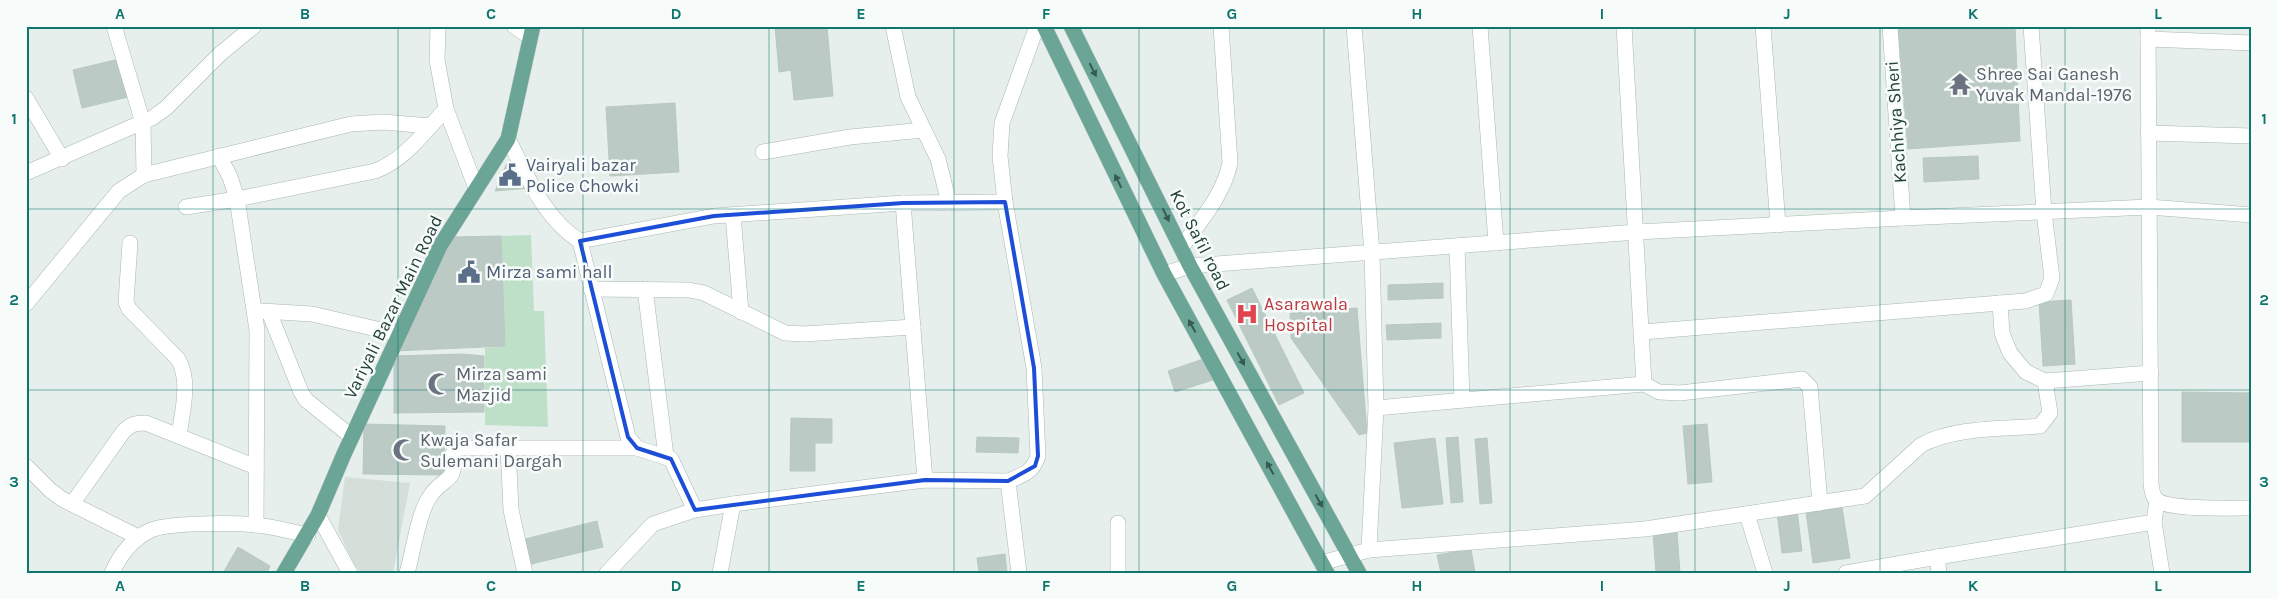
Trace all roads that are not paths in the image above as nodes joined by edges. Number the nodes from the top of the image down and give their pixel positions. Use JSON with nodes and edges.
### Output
{"nodes":[{"id":1,"x":114,"y":26,"type":"edge"},
{"id":2,"x":254,"y":26,"type":"edge"},
{"id":3,"x":438,"y":26,"type":"edge"},
{"id":4,"x":514,"y":26,"type":"edge"},
{"id":5,"x":893,"y":26,"type":"edge"},
{"id":6,"x":1037,"y":26,"type":"edge"},
{"id":7,"x":1044,"y":26,"type":"edge"},
{"id":8,"x":1071,"y":26,"type":"edge"},
{"id":9,"x":1221,"y":26,"type":"edge"},
{"id":10,"x":1354,"y":26,"type":"edge"},
{"id":11,"x":1480,"y":26,"type":"edge"},
{"id":12,"x":1624,"y":26,"type":"edge"},
{"id":13,"x":1763,"y":26,"type":"edge"},
{"id":14,"x":1890,"y":26,"type":"edge"},
{"id":15,"x":2031,"y":26,"type":"edge"},
{"id":16,"x":532,"y":32,"type":"edge"},
{"id":17,"x":2148,"y":33,"type":"edge"},
{"id":18,"x":2252,"y":43,"type":"edge"},
{"id":19,"x":26,"y":98,"type":"edge"},
{"id":20,"x":446,"y":109,"type":"junction"},
{"id":21,"x":143,"y":123,"type":"junction"},
{"id":22,"x":430,"y":126,"type":"junction"},
{"id":23,"x":924,"y":130,"type":"junction"},
{"id":24,"x":2148,"y":133,"type":"junction"},
{"id":25,"x":2252,"y":136,"type":"edge"},
{"id":26,"x":508,"y":139,"type":"junction"},
{"id":27,"x":763,"y":152,"type":"dead end"},
{"id":28,"x":219,"y":156,"type":"junction"},
{"id":29,"x":62,"y":159,"type":"junction"},
{"id":30,"x":26,"y":173,"type":"edge"},
{"id":31,"x":144,"y":175,"type":"junction"},
{"id":32,"x":476,"y":188,"type":"junction"},
{"id":33,"x":237,"y":199,"type":"junction"},
{"id":34,"x":1005,"y":202,"type":"junction"},
{"id":35,"x":903,"y":203,"type":"junction"},
{"id":36,"x":949,"y":203,"type":"junction"},
{"id":37,"x":186,"y":207,"type":"dead end"},
{"id":38,"x":2148,"y":207,"type":"junction"},
{"id":39,"x":2044,"y":212,"type":"junction"},
{"id":40,"x":733,"y":215,"type":"junction"},
{"id":41,"x":2252,"y":215,"type":"edge"},
{"id":42,"x":1903,"y":218,"type":"junction"},
{"id":43,"x":1778,"y":225,"type":"junction"},
{"id":44,"x":1637,"y":232,"type":"junction"},
{"id":45,"x":580,"y":240,"type":"junction"},
{"id":46,"x":130,"y":243,"type":"dead end"},
{"id":47,"x":1496,"y":243,"type":"junction"},
{"id":48,"x":1457,"y":246,"type":"junction"},
{"id":49,"x":1181,"y":248,"type":"junction"},
{"id":50,"x":1372,"y":253,"type":"junction"},
{"id":51,"x":1190,"y":266,"type":"junction"},
{"id":52,"x":1164,"y":274,"type":"junction"},
{"id":53,"x":591,"y":289,"type":"junction"},
{"id":54,"x":645,"y":289,"type":"junction"},
{"id":55,"x":2000,"y":303,"type":"junction"},
{"id":56,"x":26,"y":304,"type":"edge"},
{"id":57,"x":262,"y":311,"type":"junction"},
{"id":58,"x":741,"y":312,"type":"junction"},
{"id":59,"x":913,"y":327,"type":"junction"},
{"id":60,"x":1642,"y":332,"type":"junction"},
{"id":61,"x":398,"y":334,"type":"junction"},
{"id":62,"x":2151,"y":373,"type":"junction"},
{"id":63,"x":2045,"y":381,"type":"junction"},
{"id":64,"x":1644,"y":384,"type":"junction"},
{"id":65,"x":1462,"y":400,"type":"junction"},
{"id":66,"x":1376,"y":408,"type":"junction"},
{"id":67,"x":179,"y":436,"type":"junction"},
{"id":68,"x":352,"y":437,"type":"junction"},
{"id":69,"x":508,"y":448,"type":"junction"},
{"id":70,"x":637,"y":448,"type":"junction"},
{"id":71,"x":666,"y":456,"type":"junction"},
{"id":72,"x":26,"y":466,"type":"edge"},
{"id":73,"x":256,"y":467,"type":"junction"},
{"id":74,"x":925,"y":480,"type":"junction"},
{"id":75,"x":1008,"y":481,"type":"junction"},
{"id":76,"x":2157,"y":501,"type":"junction"},
{"id":77,"x":1820,"y":503,"type":"junction"},
{"id":78,"x":72,"y":504,"type":"junction"},
{"id":79,"x":733,"y":504,"type":"junction"},
{"id":80,"x":2252,"y":508,"type":"edge"},
{"id":81,"x":695,"y":510,"type":"junction"},
{"id":82,"x":1747,"y":514,"type":"junction"},
{"id":83,"x":318,"y":515,"type":"junction"},
{"id":84,"x":2154,"y":522,"type":"junction"},
{"id":85,"x":1118,"y":523,"type":"dead end"},
{"id":86,"x":256,"y":525,"type":"junction"},
{"id":87,"x":308,"y":535,"type":"junction"},
{"id":88,"x":138,"y":537,"type":"junction"},
{"id":89,"x":1369,"y":550,"type":"junction"},
{"id":90,"x":1349,"y":556,"type":"junction"},
{"id":91,"x":1937,"y":557,"type":"junction"},
{"id":92,"x":1324,"y":568,"type":"edge"},
{"id":93,"x":112,"y":573,"type":"edge"},
{"id":94,"x":284,"y":573,"type":"edge"},
{"id":95,"x":350,"y":573,"type":"edge"},
{"id":96,"x":408,"y":573,"type":"edge"},
{"id":97,"x":526,"y":573,"type":"edge"},
{"id":98,"x":607,"y":573,"type":"edge"},
{"id":99,"x":720,"y":573,"type":"edge"},
{"id":100,"x":1019,"y":573,"type":"edge"},
{"id":101,"x":1118,"y":573,"type":"edge"},
{"id":102,"x":1359,"y":573,"type":"edge"},
{"id":103,"x":1765,"y":573,"type":"edge"},
{"id":104,"x":1846,"y":573,"type":"edge"},
{"id":105,"x":1939,"y":573,"type":"edge"},
{"id":106,"x":2162,"y":573,"type":"edge"}],
"edges":[{"from":1,"to":21,"type":"street"},
{"from":2,"to":21,"type":"street"},
{"from":3,"to":20,"type":"street"},
{"from":4,"to":16,"type":"street"},
{"from":5,"to":23,"type":"street"},
{"from":6,"to":34,"type":"street"},
{"from":52,"to":7,"type":"main road","one_way":true},
{"from":8,"to":49,"type":"main road","name":"Kot Safil road","one_way":true},
{"from":9,"to":49,"type":"street"},
{"from":10,"to":50,"type":"street"},
{"from":11,"to":47,"type":"street"},
{"from":12,"to":44,"type":"street"},
{"from":13,"to":43,"type":"street"},
{"from":14,"to":42,"type":"street","name":"Kachhiya Sheri"},
{"from":15,"to":39,"type":"street"},
{"from":16,"to":26,"type":"main road","name":"Variyali Bazar Main Road"},
{"from":17,"to":18,"type":"street"},
{"from":17,"to":24,"type":"street"},
{"from":19,"to":29,"type":"street"},
{"from":20,"to":22,"type":"street"},
{"from":20,"to":32,"type":"street"},
{"from":21,"to":29,"type":"street"},
{"from":21,"to":31,"type":"street"},
{"from":22,"to":28,"type":"street"},
{"from":22,"to":33,"type":"street"},
{"from":23,"to":27,"type":"street"},
{"from":23,"to":36,"type":"street"},
{"from":24,"to":25,"type":"street"},
{"from":24,"to":38,"type":"street"},
{"from":26,"to":32,"type":"main road","name":"Variyali Bazar Main Road"},
{"from":26,"to":45,"type":"street"},
{"from":28,"to":31,"type":"street"},
{"from":28,"to":33,"type":"street"},
{"from":29,"to":30,"type":"street"},
{"from":31,"to":56,"type":"street"},
{"from":32,"to":61,"type":"main road","name":"Variyali Bazar Main Road"},
{"from":33,"to":37,"type":"street"},
{"from":33,"to":57,"type":"street"},
{"from":34,"to":36,"type":"street"},
{"from":34,"to":75,"type":"street"},
{"from":35,"to":36,"type":"street"},
{"from":35,"to":40,"type":"street"},
{"from":35,"to":59,"type":"street"},
{"from":38,"to":39,"type":"street"},
{"from":38,"to":41,"type":"street"},
{"from":38,"to":62,"type":"street"},
{"from":39,"to":42,"type":"street"},
{"from":39,"to":55,"type":"street"},
{"from":40,"to":45,"type":"street"},
{"from":40,"to":58,"type":"street"},
{"from":42,"to":43,"type":"street"},
{"from":43,"to":44,"type":"street"},
{"from":44,"to":47,"type":"street"},
{"from":44,"to":60,"type":"street"},
{"from":45,"to":53,"type":"street"},
{"from":46,"to":67,"type":"street"},
{"from":47,"to":48,"type":"street"},
{"from":48,"to":50,"type":"street"},
{"from":48,"to":65,"type":"street"},
{"from":49,"to":51,"type":"main road","name":"Kot Safil road"},
{"from":50,"to":51,"type":"street"},
{"from":50,"to":66,"type":"street"},
{"from":51,"to":52,"type":"street"},
{"from":51,"to":90,"type":"main road","name":"Kot Safil road","one_way":true},
{"from":92,"to":52,"type":"main road","one_way":true},
{"from":53,"to":54,"type":"street"},
{"from":53,"to":70,"type":"street"},
{"from":54,"to":58,"type":"street"},
{"from":54,"to":71,"type":"street"},
{"from":55,"to":60,"type":"street"},
{"from":55,"to":63,"type":"street"},
{"from":57,"to":61,"type":"street"},
{"from":57,"to":68,"type":"street"},
{"from":57,"to":73,"type":"street"},
{"from":58,"to":59,"type":"street"},
{"from":59,"to":74,"type":"street"},
{"from":60,"to":64,"type":"street"},
{"from":61,"to":68,"type":"main road","name":"Variyali Bazar Main Road"},
{"from":62,"to":63,"type":"street"},
{"from":62,"to":76,"type":"street"},
{"from":63,"to":77,"type":"street"},
{"from":64,"to":65,"type":"street"},
{"from":64,"to":77,"type":"street"},
{"from":65,"to":66,"type":"street"},
{"from":66,"to":89,"type":"street"},
{"from":67,"to":73,"type":"street"},
{"from":67,"to":78,"type":"street"},
{"from":68,"to":83,"type":"main road","name":"Variyali Bazar Main Road"},
{"from":69,"to":70,"type":"street"},
{"from":69,"to":96,"type":"street"},
{"from":69,"to":97,"type":"street"},
{"from":70,"to":71,"type":"street"},
{"from":71,"to":81,"type":"street"},
{"from":72,"to":78,"type":"street"},
{"from":73,"to":86,"type":"street"},
{"from":74,"to":75,"type":"street"},
{"from":74,"to":79,"type":"street"},
{"from":75,"to":100,"type":"street"},
{"from":76,"to":80,"type":"street"},
{"from":76,"to":84,"type":"street"},
{"from":77,"to":82,"type":"street"},
{"from":78,"to":88,"type":"street"},
{"from":79,"to":81,"type":"street"},
{"from":79,"to":99,"type":"street"},
{"from":81,"to":98,"type":"street"},
{"from":82,"to":89,"type":"street"},
{"from":82,"to":103,"type":"street"},
{"from":83,"to":87,"type":"main road","name":"Variyali Bazar Main Road"},
{"from":83,"to":95,"type":"street"},
{"from":84,"to":91,"type":"street"},
{"from":84,"to":106,"type":"street"},
{"from":85,"to":101,"type":"street"},
{"from":86,"to":87,"type":"street"},
{"from":86,"to":88,"type":"street"},
{"from":87,"to":94,"type":"main road","name":"Variyali Bazar Main Road"},
{"from":88,"to":93,"type":"street"},
{"from":89,"to":90,"type":"street"},
{"from":90,"to":92,"type":"street"},
{"from":90,"to":102,"type":"main road","name":"Kot Safil road"},
{"from":91,"to":104,"type":"street"},
{"from":91,"to":105,"type":"street"}]}
